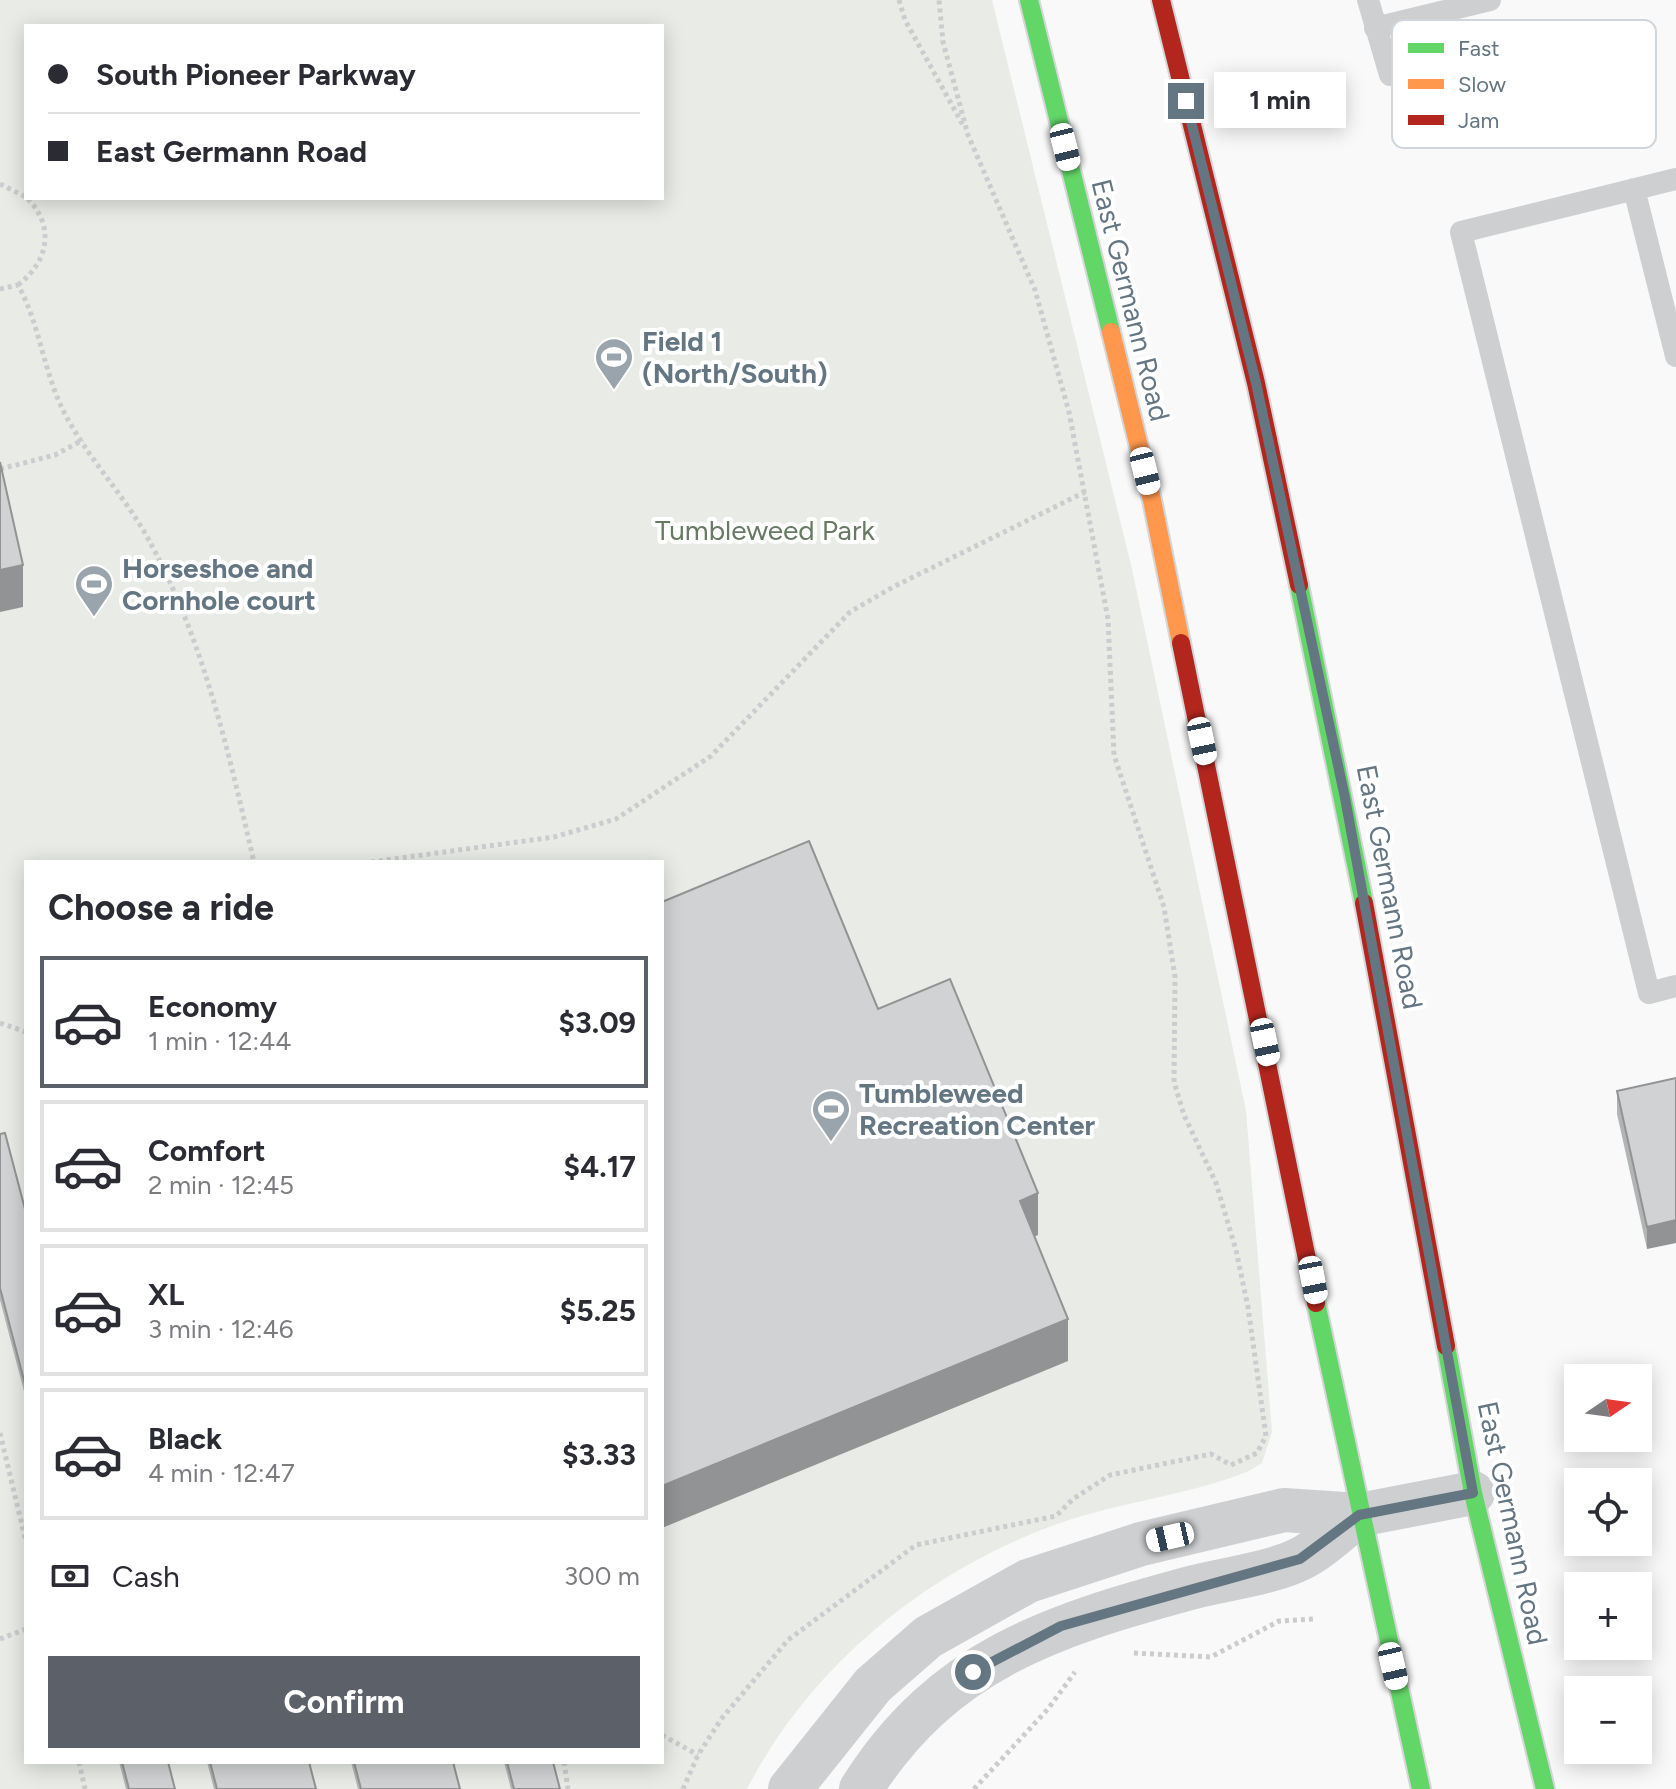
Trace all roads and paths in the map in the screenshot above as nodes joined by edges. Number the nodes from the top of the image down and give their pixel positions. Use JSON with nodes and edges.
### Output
{"nodes":[{"id":1,"x":899,"y":0,"type":"edge"},
{"id":2,"x":939,"y":0,"type":"edge"},
{"id":3,"x":1029,"y":0,"type":"edge"},
{"id":4,"x":1161,"y":0,"type":"edge"},
{"id":5,"x":1368,"y":0,"type":"edge"},
{"id":6,"x":1490,"y":0,"type":"edge"},
{"id":7,"x":1408,"y":20,"type":"edge"},
{"id":8,"x":1392,"y":24,"type":"edge"},
{"id":9,"x":1375,"y":28,"type":"junction"},
{"id":10,"x":1390,"y":75,"type":"dead end"},
{"id":11,"x":968,"y":135,"type":"junction"},
{"id":12,"x":1676,"y":179,"type":"edge"},
{"id":13,"x":0,"y":184,"type":"edge"},
{"id":14,"x":1634,"y":189,"type":"junction"},
{"id":15,"x":24,"y":197,"type":"edge"},
{"id":16,"x":28,"y":200,"type":"edge"},
{"id":17,"x":18,"y":285,"type":"junction"},
{"id":18,"x":0,"y":289,"type":"edge"},
{"id":19,"x":1676,"y":356,"type":"edge"},
{"id":20,"x":83,"y":440,"type":"junction"},
{"id":21,"x":0,"y":469,"type":"edge"},
{"id":22,"x":1085,"y":492,"type":"junction"},
{"id":23,"x":254,"y":860,"type":"edge"},
{"id":24,"x":386,"y":860,"type":"edge"},
{"id":25,"x":1676,"y":986,"type":"edge"},
{"id":26,"x":0,"y":1023,"type":"edge"},
{"id":27,"x":24,"y":1031,"type":"edge"},
{"id":28,"x":0,"y":1433,"type":"edge"},
{"id":29,"x":1473,"y":1493,"type":"junction"},
{"id":30,"x":1359,"y":1515,"type":"junction"},
{"id":31,"x":24,"y":1534,"type":"edge"},
{"id":32,"x":1313,"y":1619,"type":"dead end"},
{"id":33,"x":24,"y":1630,"type":"edge"},
{"id":34,"x":0,"y":1639,"type":"edge"},
{"id":35,"x":1119,"y":1658,"type":"dead end"},
{"id":36,"x":1089,"y":1668,"type":"dead end"},
{"id":37,"x":664,"y":1736,"type":"edge"},
{"id":38,"x":698,"y":1755,"type":"junction"},
{"id":39,"x":79,"y":1764,"type":"edge"},
{"id":40,"x":564,"y":1764,"type":"edge"},
{"id":41,"x":85,"y":1789,"type":"edge"},
{"id":42,"x":568,"y":1789,"type":"edge"},
{"id":43,"x":683,"y":1789,"type":"edge"},
{"id":44,"x":790,"y":1789,"type":"edge"},
{"id":45,"x":861,"y":1789,"type":"edge"},
{"id":46,"x":974,"y":1789,"type":"edge"},
{"id":47,"x":1421,"y":1789,"type":"edge"},
{"id":48,"x":1545,"y":1789,"type":"edge"}],
"edges":[{"from":1,"to":11,"type":"path"},
{"from":2,"to":11,"type":"path"},
{"from":3,"to":30,"type":"main road","name":"East Germann Road"},
{"from":4,"to":29,"type":"main road","name":"East Germann Road"},
{"from":5,"to":9,"type":"lane"},
{"from":6,"to":7,"type":"lane"},
{"from":8,"to":9,"type":"lane"},
{"from":9,"to":10,"type":"lane"},
{"from":11,"to":22,"type":"path"},
{"from":12,"to":14,"type":"lane"},
{"from":13,"to":15,"type":"path"},
{"from":14,"to":19,"type":"lane"},
{"from":14,"to":25,"type":"lane"},
{"from":16,"to":17,"type":"path"},
{"from":17,"to":18,"type":"path"},
{"from":17,"to":20,"type":"path"},
{"from":20,"to":21,"type":"path"},
{"from":20,"to":23,"type":"path"},
{"from":22,"to":24,"type":"path"},
{"from":22,"to":38,"type":"path"},
{"from":26,"to":27,"type":"path"},
{"from":28,"to":31,"type":"path"},
{"from":29,"to":30,"type":"street"},
{"from":29,"to":48,"type":"main road","name":"East Germann Road"},
{"from":30,"to":44,"type":"street"},
{"from":30,"to":45,"type":"street"},
{"from":30,"to":47,"type":"main road","name":"East Germann Road"},
{"from":32,"to":35,"type":"path"},
{"from":33,"to":34,"type":"path"},
{"from":36,"to":46,"type":"path"},
{"from":37,"to":38,"type":"path"},
{"from":38,"to":43,"type":"path"},
{"from":39,"to":41,"type":"path"},
{"from":40,"to":42,"type":"path"}]}
